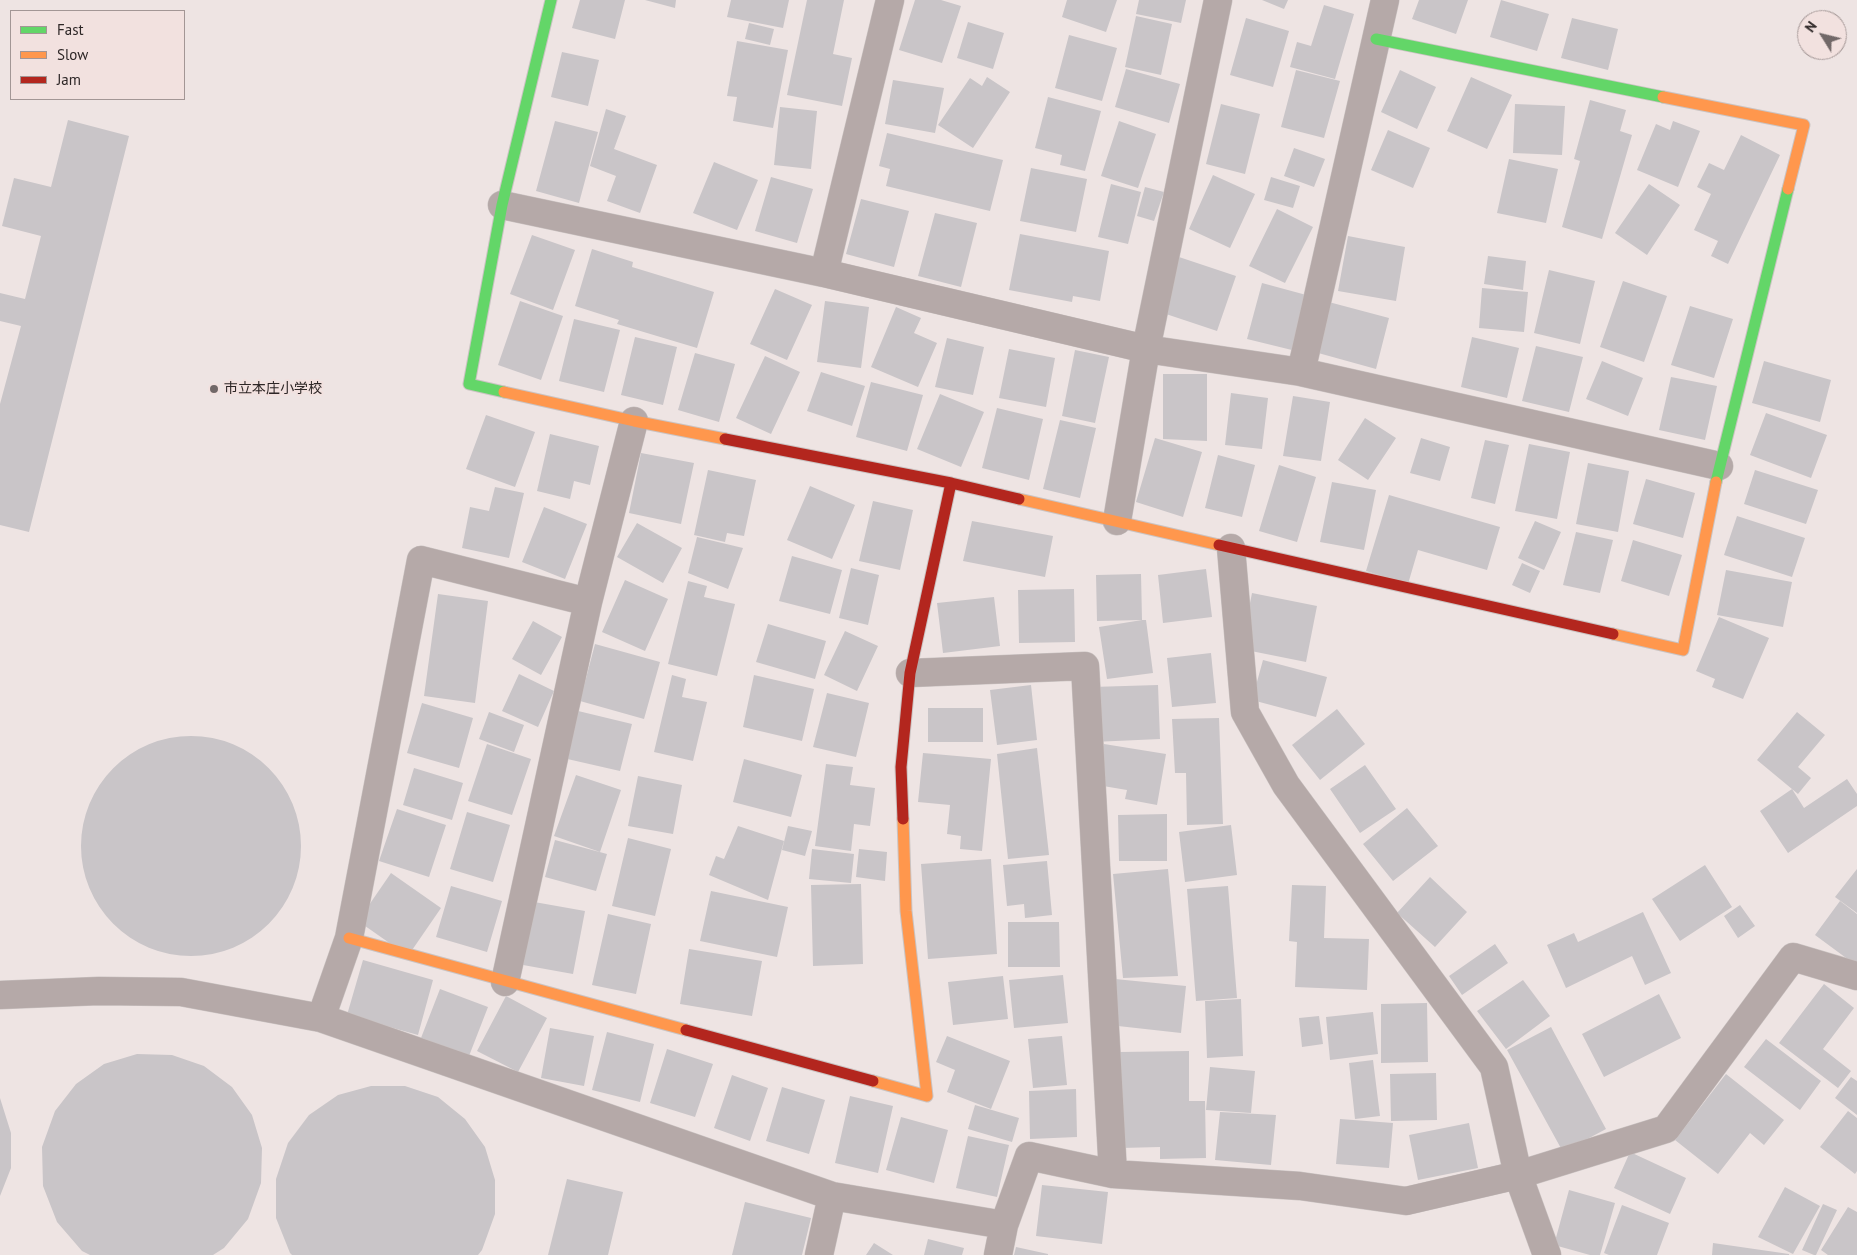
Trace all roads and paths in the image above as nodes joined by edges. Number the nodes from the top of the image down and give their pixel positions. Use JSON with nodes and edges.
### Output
{"nodes":[{"id":1,"x":551,"y":0,"type":"edge"},
{"id":2,"x":890,"y":0,"type":"edge"},
{"id":3,"x":1218,"y":0,"type":"edge"},
{"id":4,"x":1385,"y":0,"type":"edge"},
{"id":5,"x":1376,"y":39,"type":"junction"},
{"id":6,"x":502,"y":205,"type":"junction"},
{"id":7,"x":824,"y":273,"type":"junction"},
{"id":8,"x":1146,"y":349,"type":"junction"},
{"id":9,"x":1301,"y":372,"type":"junction"},
{"id":10,"x":634,"y":421,"type":"junction"},
{"id":11,"x":1719,"y":466,"type":"junction"},
{"id":12,"x":951,"y":483,"type":"junction"},
{"id":13,"x":1117,"y":521,"type":"junction"},
{"id":14,"x":1231,"y":548,"type":"junction"},
{"id":15,"x":588,"y":602,"type":"junction"},
{"id":16,"x":910,"y":674,"type":"junction"},
{"id":17,"x":349,"y":938,"type":"junction"},
{"id":18,"x":1857,"y":976,"type":"edge"},
{"id":19,"x":505,"y":982,"type":"junction"},
{"id":20,"x":0,"y":995,"type":"edge"},
{"id":21,"x":321,"y":1018,"type":"junction"},
{"id":22,"x":1113,"y":1174,"type":"junction"},
{"id":23,"x":1518,"y":1175,"type":"junction"},
{"id":24,"x":832,"y":1196,"type":"junction"},
{"id":25,"x":1004,"y":1225,"type":"junction"},
{"id":26,"x":819,"y":1255,"type":"edge"},
{"id":27,"x":998,"y":1255,"type":"edge"},
{"id":28,"x":1547,"y":1255,"type":"edge"}],
"edges":[{"from":1,"to":6,"type":"street"},
{"from":2,"to":7,"type":"street"},
{"from":3,"to":8,"type":"street"},
{"from":4,"to":5,"type":"street"},
{"from":5,"to":9,"type":"street"},
{"from":5,"to":11,"type":"street"},
{"from":6,"to":7,"type":"street"},
{"from":6,"to":10,"type":"street"},
{"from":7,"to":8,"type":"street"},
{"from":8,"to":9,"type":"street"},
{"from":8,"to":13,"type":"street"},
{"from":9,"to":11,"type":"street"},
{"from":10,"to":12,"type":"street"},
{"from":10,"to":15,"type":"street"},
{"from":11,"to":14,"type":"street"},
{"from":12,"to":13,"type":"street"},
{"from":12,"to":16,"type":"street"},
{"from":13,"to":14,"type":"street"},
{"from":14,"to":23,"type":"street"},
{"from":15,"to":17,"type":"street"},
{"from":15,"to":19,"type":"street"},
{"from":16,"to":19,"type":"street"},
{"from":16,"to":22,"type":"street"},
{"from":17,"to":19,"type":"street"},
{"from":17,"to":21,"type":"street"},
{"from":18,"to":23,"type":"street"},
{"from":20,"to":21,"type":"street"},
{"from":21,"to":24,"type":"street"},
{"from":22,"to":23,"type":"street"},
{"from":22,"to":25,"type":"street"},
{"from":23,"to":28,"type":"street"},
{"from":24,"to":25,"type":"street"},
{"from":24,"to":26,"type":"street"},
{"from":25,"to":27,"type":"street"}]}
